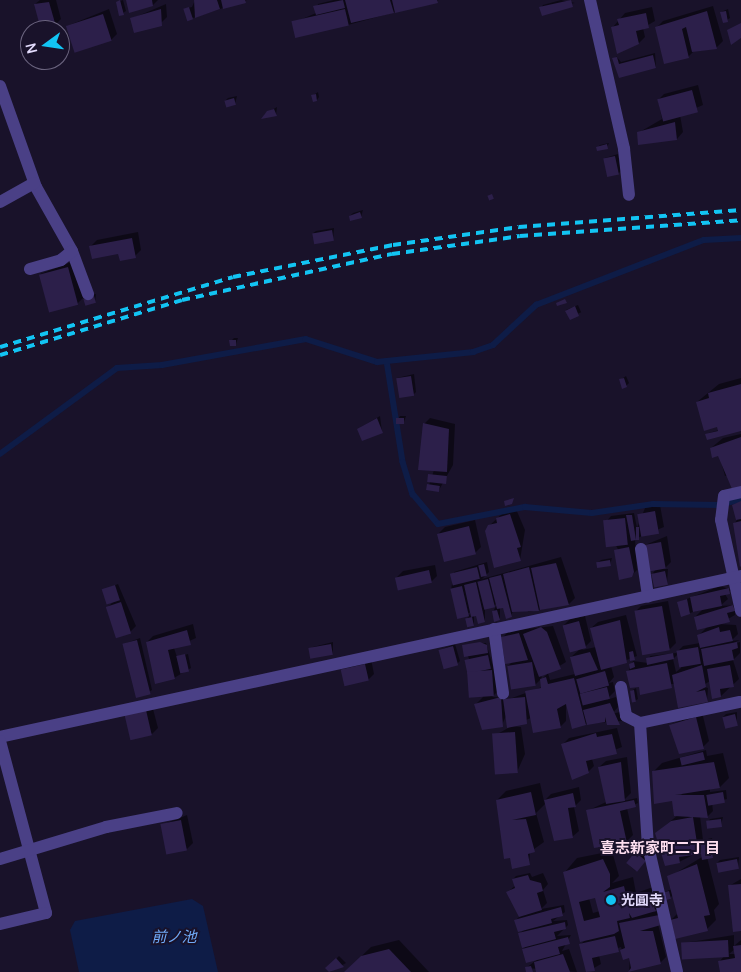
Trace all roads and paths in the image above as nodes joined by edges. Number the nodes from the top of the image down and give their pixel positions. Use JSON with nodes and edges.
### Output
{"nodes":[{"id":1,"x":590,"y":0,"type":"edge"},
{"id":2,"x":0,"y":86,"type":"edge"},
{"id":3,"x":34,"y":183,"type":"junction"},
{"id":4,"x":629,"y":195,"type":"dead end"},
{"id":5,"x":0,"y":202,"type":"edge"},
{"id":6,"x":72,"y":251,"type":"junction"},
{"id":7,"x":30,"y":269,"type":"dead end"},
{"id":8,"x":88,"y":294,"type":"dead end"},
{"id":9,"x":741,"y":492,"type":"edge"},
{"id":10,"x":641,"y":549,"type":"dead end"},
{"id":11,"x":738,"y":576,"type":"edge"},
{"id":12,"x":648,"y":596,"type":"junction"},
{"id":13,"x":741,"y":611,"type":"edge"},
{"id":14,"x":494,"y":629,"type":"junction"},
{"id":15,"x":621,"y":687,"type":"dead end"},
{"id":16,"x":503,"y":693,"type":"dead end"},
{"id":17,"x":741,"y":702,"type":"edge"},
{"id":18,"x":640,"y":723,"type":"junction"},
{"id":19,"x":0,"y":737,"type":"edge"},
{"id":20,"x":0,"y":741,"type":"edge"},
{"id":21,"x":177,"y":813,"type":"dead end"},
{"id":22,"x":26,"y":851,"type":"junction"},
{"id":23,"x":0,"y":859,"type":"edge"},
{"id":24,"x":0,"y":924,"type":"edge"},
{"id":25,"x":677,"y":972,"type":"edge"}],
"edges":[{"from":1,"to":4,"type":"street"},
{"from":2,"to":3,"type":"street"},
{"from":3,"to":5,"type":"street"},
{"from":3,"to":6,"type":"street"},
{"from":6,"to":7,"type":"street"},
{"from":6,"to":8,"type":"street"},
{"from":9,"to":11,"type":"street"},
{"from":10,"to":12,"type":"street"},
{"from":11,"to":12,"type":"street"},
{"from":11,"to":13,"type":"street"},
{"from":12,"to":14,"type":"street"},
{"from":14,"to":16,"type":"street"},
{"from":14,"to":19,"type":"street"},
{"from":15,"to":18,"type":"street"},
{"from":17,"to":18,"type":"street"},
{"from":18,"to":25,"type":"street"},
{"from":20,"to":22,"type":"street"},
{"from":21,"to":22,"type":"street"},
{"from":22,"to":23,"type":"street"},
{"from":22,"to":24,"type":"street"}]}
